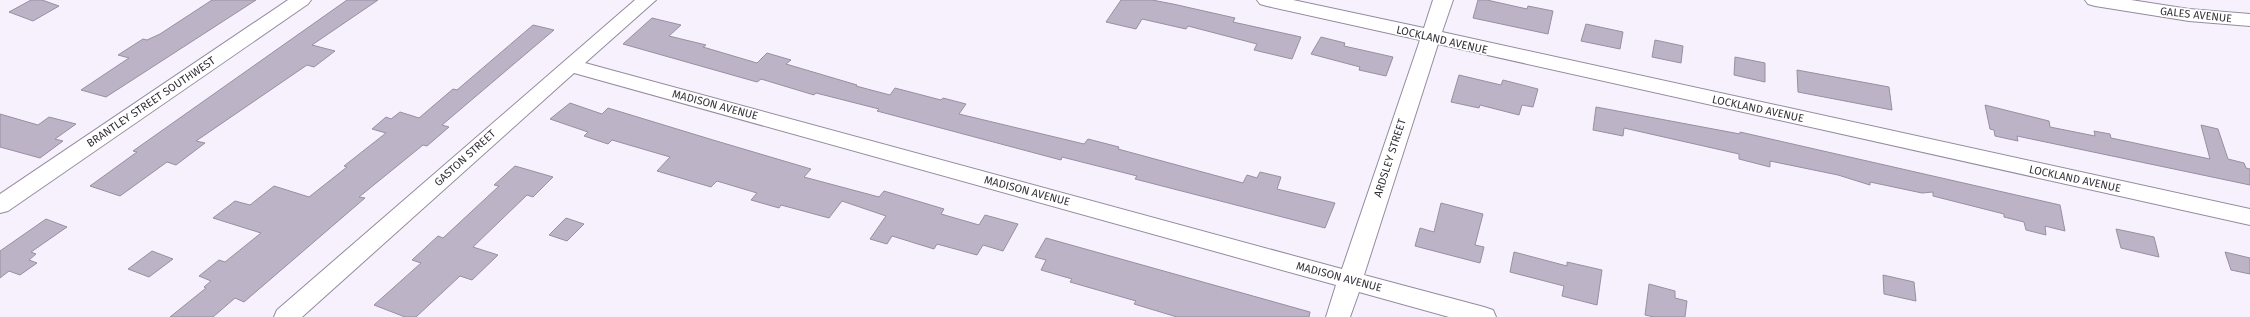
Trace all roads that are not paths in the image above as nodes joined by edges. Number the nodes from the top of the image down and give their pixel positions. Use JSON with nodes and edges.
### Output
{"nodes":[{"id":1,"x":301,"y":0,"type":"edge"},
{"id":2,"x":646,"y":0,"type":"edge"},
{"id":3,"x":1267,"y":0,"type":"edge"},
{"id":4,"x":1443,"y":0,"type":"edge"},
{"id":5,"x":2095,"y":0,"type":"edge"},
{"id":6,"x":2116,"y":2,"type":"edge"},
{"id":7,"x":2250,"y":20,"type":"edge"},
{"id":8,"x":1430,"y":38,"type":"junction"},
{"id":9,"x":570,"y":65,"type":"junction"},
{"id":10,"x":2,"y":202,"type":"edge"},
{"id":11,"x":2250,"y":217,"type":"edge"},
{"id":12,"x":1350,"y":280,"type":"junction"},
{"id":13,"x":286,"y":317,"type":"edge"},
{"id":14,"x":1338,"y":317,"type":"edge"},
{"id":15,"x":1484,"y":317,"type":"edge"}],
"edges":[{"from":1,"to":10,"type":"street","name":"BRANTLEY STREET SOUTHWEST"},
{"from":2,"to":9,"type":"street","name":"GASTON STREET"},
{"from":3,"to":8,"type":"street","name":"LOCKLAND AVENUE"},
{"from":4,"to":8,"type":"street","name":"ARDSLEY STREET"},
{"from":5,"to":6,"type":"street","name":"GALES AVENUE"},
{"from":6,"to":7,"type":"street","name":"GALES AVENUE"},
{"from":8,"to":11,"type":"street","name":"LOCKLAND AVENUE"},
{"from":8,"to":12,"type":"street","name":"ARDSLEY STREET"},
{"from":9,"to":12,"type":"street","name":"MADISON AVENUE"},
{"from":9,"to":13,"type":"street","name":"GASTON STREET"},
{"from":12,"to":14,"type":"street","name":"ARDSLEY STREET"},
{"from":12,"to":15,"type":"street","name":"MADISON AVENUE"}]}
